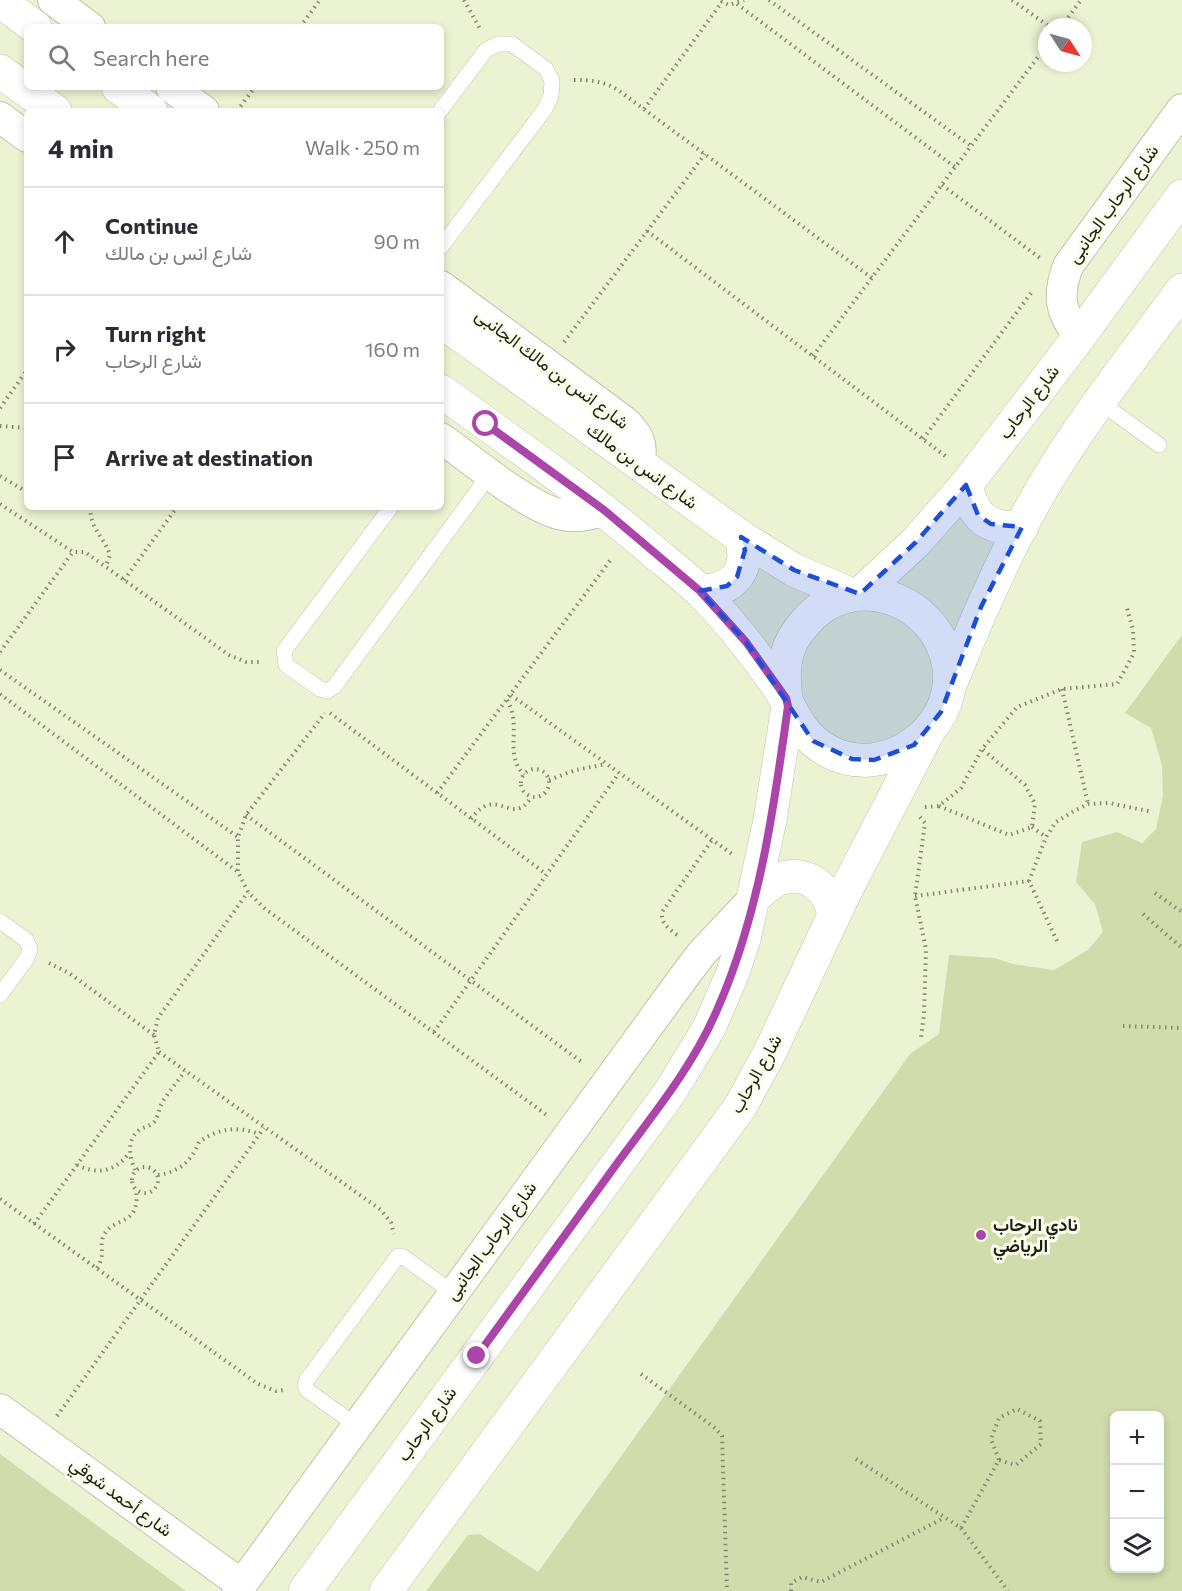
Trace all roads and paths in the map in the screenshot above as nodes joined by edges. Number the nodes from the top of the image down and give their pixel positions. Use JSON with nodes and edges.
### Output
{"nodes":[{"id":1,"x":53,"y":0,"type":"edge"},
{"id":2,"x":311,"y":0,"type":"edge"},
{"id":3,"x":464,"y":0,"type":"edge"},
{"id":4,"x":744,"y":0,"type":"edge"},
{"id":5,"x":769,"y":0,"type":"edge"},
{"id":6,"x":1012,"y":0,"type":"edge"},
{"id":7,"x":1081,"y":0,"type":"edge"},
{"id":8,"x":0,"y":1,"type":"edge"},
{"id":9,"x":721,"y":1,"type":"edge"},
{"id":10,"x":318,"y":2,"type":"edge"},
{"id":11,"x":736,"y":4,"type":"junction"},
{"id":12,"x":1038,"y":18,"type":"edge"},
{"id":13,"x":1068,"y":18,"type":"edge"},
{"id":14,"x":31,"y":24,"type":"edge"},
{"id":15,"x":86,"y":24,"type":"edge"},
{"id":16,"x":302,"y":24,"type":"edge"},
{"id":17,"x":486,"y":50,"type":"junction"},
{"id":18,"x":1038,"y":57,"type":"edge"},
{"id":19,"x":0,"y":71,"type":"edge"},
{"id":20,"x":552,"y":81,"type":"junction"},
{"id":21,"x":24,"y":88,"type":"edge"},
{"id":22,"x":26,"y":90,"type":"edge"},
{"id":23,"x":122,"y":90,"type":"edge"},
{"id":24,"x":175,"y":90,"type":"edge"},
{"id":25,"x":253,"y":90,"type":"edge"},
{"id":26,"x":51,"y":108,"type":"edge"},
{"id":27,"x":147,"y":108,"type":"edge"},
{"id":28,"x":200,"y":108,"type":"edge"},
{"id":29,"x":239,"y":108,"type":"edge"},
{"id":30,"x":442,"y":108,"type":"edge"},
{"id":31,"x":1182,"y":109,"type":"edge"},
{"id":32,"x":644,"y":110,"type":"junction"},
{"id":33,"x":971,"y":146,"type":"junction"},
{"id":34,"x":705,"y":154,"type":"junction"},
{"id":35,"x":955,"y":167,"type":"junction"},
{"id":36,"x":942,"y":185,"type":"junction"},
{"id":37,"x":1182,"y":196,"type":"edge"},
{"id":38,"x":647,"y":231,"type":"junction"},
{"id":39,"x":444,"y":243,"type":"edge"},
{"id":40,"x":1058,"y":271,"type":"junction"},
{"id":41,"x":872,"y":278,"type":"junction"},
{"id":42,"x":444,"y":288,"type":"edge"},
{"id":43,"x":1182,"y":290,"type":"edge"},
{"id":44,"x":444,"y":323,"type":"edge"},
{"id":45,"x":1079,"y":337,"type":"junction"},
{"id":46,"x":813,"y":356,"type":"junction"},
{"id":47,"x":547,"y":364,"type":"junction"},
{"id":48,"x":24,"y":374,"type":"edge"},
{"id":49,"x":444,"y":393,"type":"edge"},
{"id":50,"x":1100,"y":402,"type":"junction"},
{"id":51,"x":0,"y":408,"type":"edge"},
{"id":52,"x":0,"y":426,"type":"edge"},
{"id":53,"x":24,"y":428,"type":"edge"},
{"id":54,"x":923,"y":439,"type":"junction"},
{"id":55,"x":444,"y":440,"type":"edge"},
{"id":56,"x":1159,"y":445,"type":"dead end"},
{"id":57,"x":638,"y":464,"type":"junction"},
{"id":58,"x":490,"y":474,"type":"junction"},
{"id":59,"x":0,"y":476,"type":"edge"},
{"id":60,"x":970,"y":481,"type":"junction"},
{"id":61,"x":24,"y":490,"type":"edge"},
{"id":62,"x":0,"y":504,"type":"edge"},
{"id":63,"x":90,"y":510,"type":"edge"},
{"id":64,"x":175,"y":510,"type":"edge"},
{"id":65,"x":389,"y":510,"type":"edge"},
{"id":66,"x":604,"y":510,"type":"junction"},
{"id":67,"x":1022,"y":527,"type":"junction"},
{"id":68,"x":632,"y":532,"type":"junction"},
{"id":69,"x":741,"y":537,"type":"junction"},
{"id":70,"x":73,"y":552,"type":"junction"},
{"id":71,"x":106,"y":566,"type":"junction"},
{"id":72,"x":124,"y":580,"type":"junction"},
{"id":73,"x":700,"y":591,"type":"junction"},
{"id":74,"x":856,"y":595,"type":"junction"},
{"id":75,"x":1127,"y":608,"type":"dead end"},
{"id":76,"x":0,"y":652,"type":"edge"},
{"id":77,"x":284,"y":658,"type":"junction"},
{"id":78,"x":0,"y":670,"type":"edge"},
{"id":79,"x":1062,"y":689,"type":"junction"},
{"id":80,"x":948,"y":691,"type":"junction"},
{"id":81,"x":0,"y":694,"type":"edge"},
{"id":82,"x":511,"y":695,"type":"junction"},
{"id":83,"x":507,"y":700,"type":"junction"},
{"id":84,"x":787,"y":702,"type":"junction"},
{"id":85,"x":929,"y":730,"type":"junction"},
{"id":86,"x":982,"y":749,"type":"junction"},
{"id":87,"x":606,"y":764,"type":"junction"},
{"id":88,"x":619,"y":773,"type":"junction"},
{"id":89,"x":524,"y":775,"type":"junction"},
{"id":90,"x":549,"y":780,"type":"junction"},
{"id":91,"x":437,"y":793,"type":"junction"},
{"id":92,"x":531,"y":797,"type":"junction"},
{"id":93,"x":1088,"y":804,"type":"junction"},
{"id":94,"x":939,"y":806,"type":"junction"},
{"id":95,"x":922,"y":808,"type":"dead end"},
{"id":96,"x":913,"y":809,"type":"dead end"},
{"id":97,"x":1153,"y":812,"type":"dead end"},
{"id":98,"x":246,"y":815,"type":"junction"},
{"id":99,"x":471,"y":819,"type":"junction"},
{"id":100,"x":1032,"y":827,"type":"junction"},
{"id":101,"x":238,"y":837,"type":"junction"},
{"id":102,"x":1046,"y":837,"type":"junction"},
{"id":103,"x":712,"y":840,"type":"junction"},
{"id":104,"x":238,"y":872,"type":"junction"},
{"id":105,"x":546,"y":874,"type":"junction"},
{"id":106,"x":1029,"y":881,"type":"junction"},
{"id":107,"x":756,"y":886,"type":"junction"},
{"id":108,"x":248,"y":891,"type":"junction"},
{"id":109,"x":1155,"y":892,"type":"dead end"},
{"id":110,"x":915,"y":896,"type":"junction"},
{"id":111,"x":1182,"y":912,"type":"edge"},
{"id":112,"x":1143,"y":914,"type":"dead end"},
{"id":113,"x":834,"y":915,"type":"junction"},
{"id":114,"x":0,"y":921,"type":"edge"},
{"id":115,"x":1057,"y":940,"type":"dead end"},
{"id":116,"x":1182,"y":948,"type":"edge"},
{"id":117,"x":702,"y":953,"type":"junction"},
{"id":118,"x":27,"y":958,"type":"junction"},
{"id":119,"x":470,"y":979,"type":"junction"},
{"id":120,"x":0,"y":995,"type":"edge"},
{"id":121,"x":1123,"y":1026,"type":"dead end"},
{"id":122,"x":1182,"y":1028,"type":"edge"},
{"id":123,"x":434,"y":1032,"type":"junction"},
{"id":124,"x":154,"y":1035,"type":"junction"},
{"id":125,"x":921,"y":1038,"type":"dead end"},
{"id":126,"x":159,"y":1052,"type":"junction"},
{"id":127,"x":185,"y":1071,"type":"junction"},
{"id":128,"x":607,"y":1081,"type":"junction"},
{"id":129,"x":264,"y":1128,"type":"junction"},
{"id":130,"x":570,"y":1132,"type":"junction"},
{"id":131,"x":259,"y":1134,"type":"junction"},
{"id":132,"x":129,"y":1152,"type":"junction"},
{"id":133,"x":77,"y":1165,"type":"junction"},
{"id":134,"x":135,"y":1170,"type":"junction"},
{"id":135,"x":158,"y":1175,"type":"junction"},
{"id":136,"x":136,"y":1190,"type":"junction"},
{"id":137,"x":0,"y":1199,"type":"edge"},
{"id":138,"x":34,"y":1224,"type":"junction"},
{"id":139,"x":398,"y":1256,"type":"junction"},
{"id":140,"x":97,"y":1268,"type":"junction"},
{"id":141,"x":453,"y":1293,"type":"junction"},
{"id":142,"x":140,"y":1300,"type":"junction"},
{"id":143,"x":641,"y":1374,"type":"dead end"},
{"id":144,"x":305,"y":1385,"type":"junction"},
{"id":145,"x":0,"y":1408,"type":"edge"},
{"id":146,"x":357,"y":1426,"type":"junction"},
{"id":147,"x":41,"y":1438,"type":"junction"},
{"id":148,"x":856,"y":1459,"type":"dead end"},
{"id":149,"x":999,"y":1460,"type":"junction"},
{"id":150,"x":945,"y":1518,"type":"junction"},
{"id":151,"x":961,"y":1528,"type":"junction"},
{"id":152,"x":240,"y":1588,"type":"edge"},
{"id":153,"x":305,"y":1591,"type":"edge"},
{"id":154,"x":386,"y":1591,"type":"edge"},
{"id":155,"x":727,"y":1591,"type":"edge"},
{"id":156,"x":791,"y":1591,"type":"edge"},
{"id":157,"x":1008,"y":1591,"type":"edge"}],
"edges":[{"from":1,"to":15,"type":"street"},
{"from":2,"to":10,"type":"path"},
{"from":3,"to":17,"type":"path"},
{"from":4,"to":11,"type":"path"},
{"from":5,"to":33,"type":"path"},
{"from":6,"to":12,"type":"path"},
{"from":7,"to":13,"type":"path"},
{"from":8,"to":14,"type":"street"},
{"from":9,"to":11,"type":"path"},
{"from":9,"to":32,"type":"path"},
{"from":10,"to":16,"type":"path"},
{"from":11,"to":35,"type":"path"},
{"from":17,"to":20,"type":"lane"},
{"from":17,"to":30,"type":"lane"},
{"from":18,"to":33,"type":"path"},
{"from":19,"to":21,"type":"street"},
{"from":20,"to":32,"type":"path"},
{"from":20,"to":39,"type":"lane"},
{"from":22,"to":26,"type":"street"},
{"from":23,"to":27,"type":"street"},
{"from":24,"to":28,"type":"street"},
{"from":25,"to":29,"type":"path"},
{"from":31,"to":40,"type":"street","name":"شارع الرحاب الجانبى"},
{"from":32,"to":34,"type":"path"},
{"from":33,"to":35,"type":"path"},
{"from":34,"to":38,"type":"path"},
{"from":34,"to":41,"type":"path"},
{"from":35,"to":36,"type":"path"},
{"from":36,"to":40,"type":"path"},
{"from":36,"to":41,"type":"path"},
{"from":37,"to":45,"type":"street","name":"شارع الرحاب"},
{"from":38,"to":46,"type":"path"},
{"from":38,"to":47,"type":"path"},
{"from":40,"to":45,"type":"street","name":"شارع الرحاب الجانبى"},
{"from":40,"to":54,"type":"path"},
{"from":41,"to":46,"type":"path"},
{"from":42,"to":47,"type":"street","name":"شارع انس بن مالك الجانبى"},
{"from":43,"to":50,"type":"street"},
{"from":44,"to":57,"type":"street","name":"شارع انس بن مالك"},
{"from":45,"to":60,"type":"street","name":"شارع الرحاب"},
{"from":46,"to":54,"type":"path"},
{"from":47,"to":57,"type":"street","name":"شارع انس بن مالك الجانبى"},
{"from":48,"to":51,"type":"path"},
{"from":49,"to":66,"type":"street"},
{"from":50,"to":56,"type":"lane"},
{"from":50,"to":67,"type":"street"},
{"from":52,"to":53,"type":"path"},
{"from":54,"to":60,"type":"path"},
{"from":55,"to":58,"type":"street"},
{"from":57,"to":69,"type":"street","name":"شارع انس بن مالك"},
{"from":58,"to":66,"type":"street"},
{"from":58,"to":77,"type":"lane"},
{"from":59,"to":61,"type":"path"},
{"from":60,"to":67,"type":"street"},
{"from":60,"to":74,"type":"street","name":"شارع الرحاب"},
{"from":62,"to":70,"type":"path"},
{"from":63,"to":71,"type":"path"},
{"from":64,"to":72,"type":"path"},
{"from":65,"to":77,"type":"lane"},
{"from":66,"to":68,"type":"street"},
{"from":67,"to":80,"type":"street"},
{"from":68,"to":73,"type":"street"},
{"from":68,"to":82,"type":"path"},
{"from":69,"to":73,"type":"street"},
{"from":69,"to":74,"type":"street","name":"شارع انس بن مالك"},
{"from":70,"to":71,"type":"path"},
{"from":70,"to":76,"type":"path"},
{"from":71,"to":72,"type":"path"},
{"from":72,"to":77,"type":"path"},
{"from":73,"to":84,"type":"street"},
{"from":74,"to":80,"type":"street"},
{"from":74,"to":84,"type":"street"},
{"from":75,"to":79,"type":"path"},
{"from":78,"to":101,"type":"path"},
{"from":79,"to":86,"type":"path"},
{"from":79,"to":93,"type":"path"},
{"from":80,"to":85,"type":"street"},
{"from":81,"to":104,"type":"path"},
{"from":82,"to":83,"type":"path"},
{"from":82,"to":87,"type":"path"},
{"from":83,"to":89,"type":"path"},
{"from":83,"to":91,"type":"path"},
{"from":84,"to":85,"type":"street"},
{"from":84,"to":107,"type":"street","name":"شارع الرحاب"},
{"from":85,"to":113,"type":"street","name":"شارع الرحاب"},
{"from":86,"to":94,"type":"path"},
{"from":86,"to":100,"type":"path"},
{"from":87,"to":88,"type":"path"},
{"from":87,"to":90,"type":"path"},
{"from":88,"to":103,"type":"path"},
{"from":88,"to":105,"type":"path"},
{"from":89,"to":90,"type":"path"},
{"from":89,"to":92,"type":"path"},
{"from":90,"to":92,"type":"path"},
{"from":91,"to":98,"type":"path"},
{"from":91,"to":99,"type":"path"},
{"from":92,"to":99,"type":"path"},
{"from":93,"to":97,"type":"path"},
{"from":93,"to":102,"type":"path"},
{"from":94,"to":95,"type":"path"},
{"from":94,"to":100,"type":"path"},
{"from":96,"to":110,"type":"path"},
{"from":98,"to":101,"type":"path"},
{"from":98,"to":119,"type":"path"},
{"from":99,"to":105,"type":"path"},
{"from":100,"to":102,"type":"path"},
{"from":101,"to":104,"type":"path"},
{"from":102,"to":106,"type":"path"},
{"from":103,"to":107,"type":"path"},
{"from":103,"to":117,"type":"path"},
{"from":104,"to":108,"type":"path"},
{"from":105,"to":119,"type":"path"},
{"from":106,"to":110,"type":"path"},
{"from":106,"to":115,"type":"path"},
{"from":107,"to":113,"type":"street"},
{"from":107,"to":117,"type":"street","name":"شارع الرحاب الجانبى"},
{"from":107,"to":153,"type":"street","name":"شارع الرحاب"},
{"from":108,"to":123,"type":"path"},
{"from":108,"to":124,"type":"path"},
{"from":109,"to":111,"type":"path"},
{"from":110,"to":125,"type":"path"},
{"from":112,"to":116,"type":"path"},
{"from":113,"to":154,"type":"street","name":"شارع الرحاب"},
{"from":114,"to":118,"type":"lane"},
{"from":117,"to":128,"type":"street","name":"شارع الرحاب الجانبى"},
{"from":118,"to":120,"type":"lane"},
{"from":118,"to":124,"type":"path"},
{"from":119,"to":123,"type":"path"},
{"from":119,"to":128,"type":"path"},
{"from":121,"to":122,"type":"path"},
{"from":123,"to":130,"type":"path"},
{"from":124,"to":126,"type":"path"},
{"from":126,"to":127,"type":"path"},
{"from":126,"to":133,"type":"path"},
{"from":127,"to":129,"type":"path"},
{"from":127,"to":132,"type":"path"},
{"from":128,"to":130,"type":"street","name":"شارع الرحاب الجانبى"},
{"from":129,"to":131,"type":"path"},
{"from":129,"to":139,"type":"path"},
{"from":130,"to":141,"type":"street","name":"شارع الرحاب الجانبى"},
{"from":131,"to":135,"type":"path"},
{"from":131,"to":142,"type":"path"},
{"from":132,"to":133,"type":"path"},
{"from":132,"to":134,"type":"path"},
{"from":133,"to":138,"type":"path"},
{"from":134,"to":135,"type":"path"},
{"from":134,"to":136,"type":"path"},
{"from":135,"to":136,"type":"path"},
{"from":136,"to":140,"type":"path"},
{"from":137,"to":138,"type":"path"},
{"from":138,"to":140,"type":"path"},
{"from":139,"to":141,"type":"lane"},
{"from":139,"to":144,"type":"lane"},
{"from":140,"to":142,"type":"path"},
{"from":141,"to":146,"type":"street","name":"شارع الرحاب الجانبى"},
{"from":142,"to":144,"type":"path"},
{"from":142,"to":147,"type":"path"},
{"from":143,"to":155,"type":"path"},
{"from":144,"to":146,"type":"lane"},
{"from":145,"to":147,"type":"street","name":"شارع أحمد شوقي"},
{"from":146,"to":152,"type":"street","name":"شارع الرحاب الجانبى"},
{"from":147,"to":152,"type":"street","name":"شارع أحمد شوقي"},
{"from":148,"to":150,"type":"path"},
{"from":149,"to":149,"type":"path"},
{"from":149,"to":151,"type":"path"},
{"from":150,"to":151,"type":"path"},
{"from":150,"to":156,"type":"path"},
{"from":151,"to":157,"type":"path"}]}
